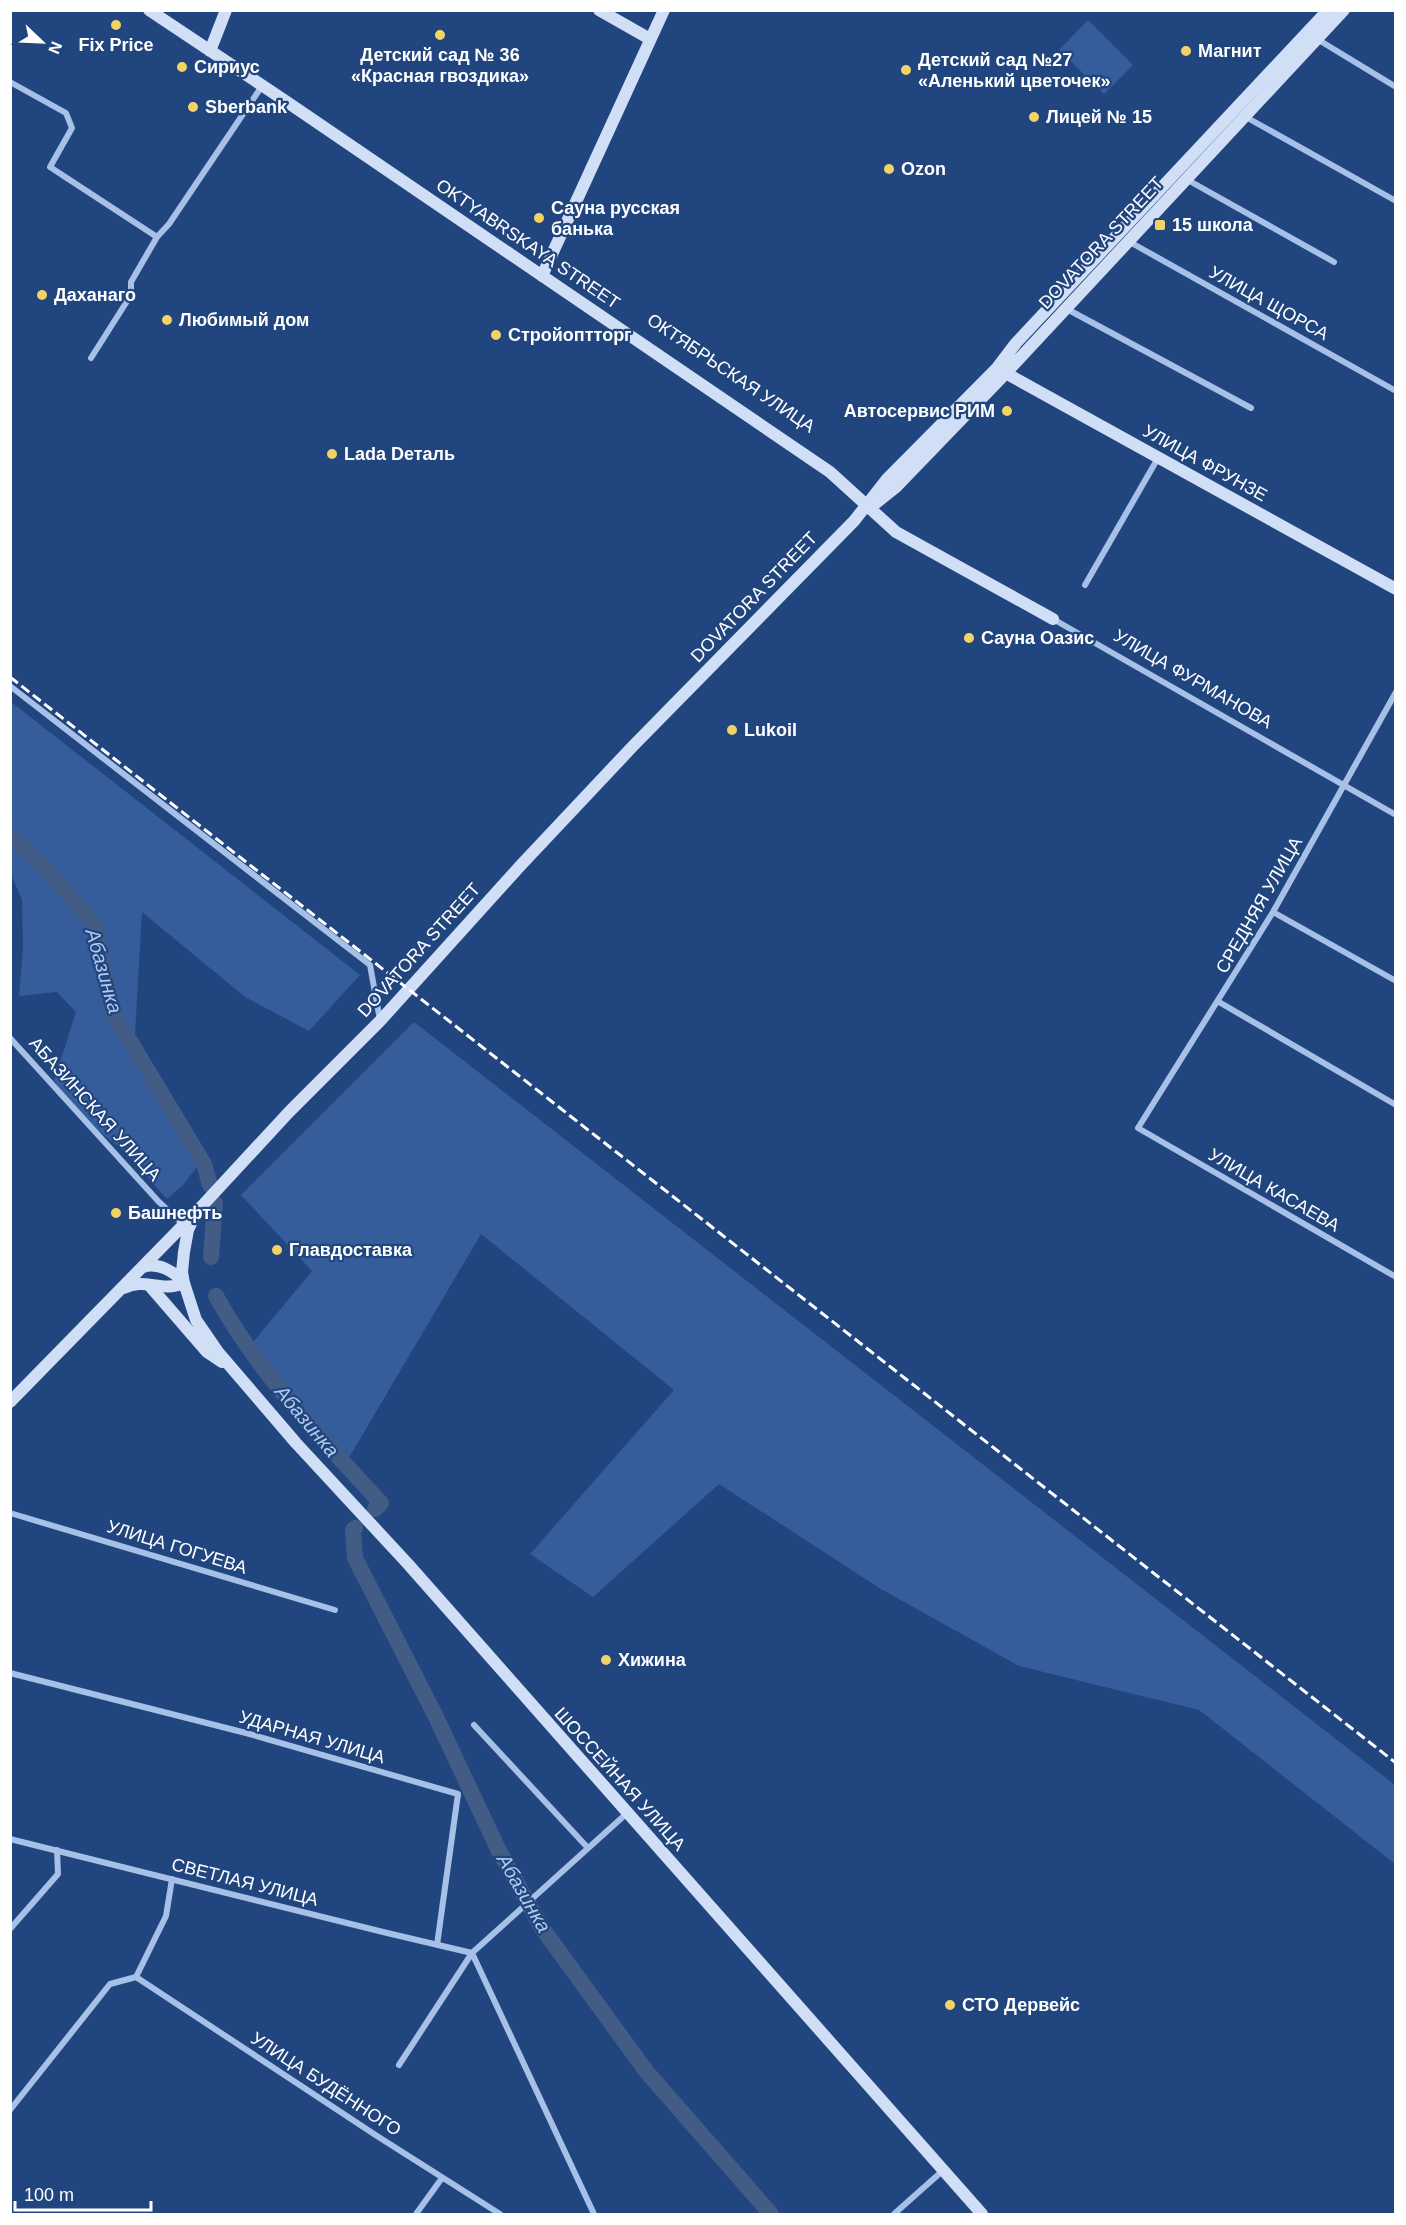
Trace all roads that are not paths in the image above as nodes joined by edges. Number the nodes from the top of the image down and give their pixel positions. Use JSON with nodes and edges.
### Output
{"nodes":[{"id":1,"x":149,"y":10,"type":"edge"},
{"id":2,"x":160,"y":10,"type":"edge"},
{"id":3,"x":226,"y":10,"type":"edge"},
{"id":4,"x":599,"y":10,"type":"edge"},
{"id":5,"x":664,"y":10,"type":"edge"},
{"id":6,"x":1328,"y":10,"type":"edge"},
{"id":7,"x":1344,"y":10,"type":"edge"},
{"id":8,"x":650,"y":39,"type":"junction"},
{"id":9,"x":1317,"y":39,"type":"junction"},
{"id":10,"x":211,"y":48,"type":"junction"},
{"id":11,"x":10,"y":82,"type":"edge"},
{"id":12,"x":262,"y":86,"type":"junction"},
{"id":13,"x":1395,"y":87,"type":"edge"},
{"id":14,"x":1244,"y":116,"type":"junction"},
{"id":15,"x":1186,"y":179,"type":"junction"},
{"id":16,"x":1395,"y":201,"type":"edge"},
{"id":17,"x":157,"y":237,"type":"junction"},
{"id":18,"x":1128,"y":241,"type":"junction"},
{"id":19,"x":1334,"y":262,"type":"dead end"},
{"id":20,"x":544,"y":272,"type":"junction"},
{"id":21,"x":1065,"y":308,"type":"junction"},
{"id":22,"x":91,"y":358,"type":"dead end"},
{"id":23,"x":1001,"y":371,"type":"junction"},
{"id":24,"x":1395,"y":391,"type":"edge"},
{"id":25,"x":1251,"y":408,"type":"dead end"},
{"id":26,"x":1158,"y":457,"type":"junction"},
{"id":27,"x":869,"y":505,"type":"junction"},
{"id":28,"x":1085,"y":585,"type":"dead end"},
{"id":29,"x":1395,"y":589,"type":"edge"},
{"id":30,"x":1053,"y":619,"type":"joint"},
{"id":31,"x":10,"y":686,"type":"edge"},
{"id":32,"x":1395,"y":692,"type":"edge"},
{"id":33,"x":1344,"y":786,"type":"junction"},
{"id":34,"x":1395,"y":815,"type":"edge"},
{"id":35,"x":1273,"y":912,"type":"junction"},
{"id":36,"x":1395,"y":981,"type":"edge"},
{"id":37,"x":1219,"y":1002,"type":"junction"},
{"id":38,"x":380,"y":1021,"type":"junction"},
{"id":39,"x":10,"y":1038,"type":"edge"},
{"id":40,"x":1395,"y":1105,"type":"edge"},
{"id":41,"x":1138,"y":1128,"type":"joint"},
{"id":42,"x":202,"y":1206,"type":"junction"},
{"id":43,"x":183,"y":1224,"type":"junction"},
{"id":44,"x":143,"y":1267,"type":"junction"},
{"id":45,"x":1395,"y":1278,"type":"edge"},
{"id":46,"x":184,"y":1283,"type":"junction"},
{"id":47,"x":149,"y":1285,"type":"junction"},
{"id":48,"x":120,"y":1290,"type":"junction"},
{"id":49,"x":232,"y":1368,"type":"junction"},
{"id":50,"x":10,"y":1402,"type":"edge"},
{"id":51,"x":10,"y":1513,"type":"edge"},
{"id":52,"x":335,"y":1610,"type":"dead end"},
{"id":53,"x":10,"y":1673,"type":"edge"},
{"id":54,"x":474,"y":1725,"type":"dead end"},
{"id":55,"x":625,"y":1815,"type":"junction"},
{"id":56,"x":10,"y":1839,"type":"edge"},
{"id":57,"x":588,"y":1848,"type":"junction"},
{"id":58,"x":57,"y":1850,"type":"junction"},
{"id":59,"x":172,"y":1879,"type":"junction"},
{"id":60,"x":10,"y":1929,"type":"edge"},
{"id":61,"x":437,"y":1945,"type":"junction"},
{"id":62,"x":472,"y":1953,"type":"junction"},
{"id":63,"x":136,"y":1977,"type":"junction"},
{"id":64,"x":399,"y":2065,"type":"dead end"},
{"id":65,"x":10,"y":2110,"type":"edge"},
{"id":66,"x":939,"y":2174,"type":"junction"},
{"id":67,"x":442,"y":2178,"type":"junction"},
{"id":68,"x":416,"y":2214,"type":"edge"},
{"id":69,"x":500,"y":2214,"type":"edge"},
{"id":70,"x":594,"y":2214,"type":"edge"},
{"id":71,"x":894,"y":2214,"type":"edge"},
{"id":72,"x":975,"y":2214,"type":"edge"},
{"id":73,"x":981,"y":2214,"type":"edge"}],
"edges":[{"from":1,"to":10,"type":"main road","name":"OKTYABRSKAYA STREET"},
{"from":2,"to":10,"type":"main road","name":"ОКТЯБРЬСКАЯ УЛИЦА"},
{"from":3,"to":10,"type":"main road"},
{"from":4,"to":8,"type":"main road"},
{"from":5,"to":8,"type":"main road"},
{"from":6,"to":23,"type":"main road","name":"DOVATORA STREET"},
{"from":7,"to":9,"type":"main road","name":"DOVATORA STREET"},
{"from":8,"to":20,"type":"main road"},
{"from":9,"to":13,"type":"street"},
{"from":9,"to":14,"type":"main road","name":"DOVATORA STREET"},
{"from":10,"to":12,"type":"main road","name":"OKTYABRSKAYA STREET"},
{"from":10,"to":20,"type":"main road","name":"ОКТЯБРЬСКАЯ УЛИЦА"},
{"from":11,"to":17,"type":"street"},
{"from":12,"to":17,"type":"street"},
{"from":12,"to":20,"type":"main road","name":"OKTYABRSKAYA STREET"},
{"from":14,"to":15,"type":"main road","name":"DOVATORA STREET"},
{"from":14,"to":16,"type":"street"},
{"from":15,"to":18,"type":"main road","name":"DOVATORA STREET"},
{"from":15,"to":19,"type":"street"},
{"from":17,"to":22,"type":"street"},
{"from":18,"to":21,"type":"main road","name":"DOVATORA STREET"},
{"from":18,"to":24,"type":"street","name":"УЛИЦА ЩОРСА"},
{"from":20,"to":27,"type":"main road","name":"ОКТЯБРЬСКАЯ УЛИЦА"},
{"from":21,"to":23,"type":"main road","name":"DOVATORA STREET"},
{"from":21,"to":25,"type":"street"},
{"from":23,"to":26,"type":"main road","name":"УЛИЦА ФРУНЗЕ"},
{"from":23,"to":27,"type":"main road","name":"DOVATORA STREET"},
{"from":26,"to":28,"type":"street"},
{"from":26,"to":29,"type":"main road","name":"УЛИЦА ФРУНЗЕ"},
{"from":27,"to":30,"type":"main road","name":"УЛИЦА ФУРМАНОВА"},
{"from":27,"to":38,"type":"main road","name":"DOVATORA STREET"},
{"from":30,"to":33,"type":"street","name":"УЛИЦА ФУРМАНОВА"},
{"from":31,"to":38,"type":"street"},
{"from":32,"to":33,"type":"street","name":"СРЕДНЯЯ УЛИЦА"},
{"from":33,"to":34,"type":"street","name":"УЛИЦА ФУРМАНОВА"},
{"from":33,"to":35,"type":"street","name":"СРЕДНЯЯ УЛИЦА"},
{"from":35,"to":36,"type":"street"},
{"from":35,"to":37,"type":"street","name":"СРЕДНЯЯ УЛИЦА"},
{"from":37,"to":40,"type":"street"},
{"from":37,"to":41,"type":"street","name":"СРЕДНЯЯ УЛИЦА"},
{"from":38,"to":42,"type":"main road","name":"DOVATORA STREET"},
{"from":39,"to":43,"type":"street","name":"АБАЗИНСКАЯ УЛИЦА"},
{"from":41,"to":45,"type":"street","name":"УЛИЦА КАСАЕВА"},
{"from":42,"to":43,"type":"main road","name":"DOVATORA STREET"},
{"from":42,"to":46,"type":"main road"},
{"from":43,"to":44,"type":"main road","name":"DOVATORA STREET"},
{"from":44,"to":46,"type":"main road"},
{"from":44,"to":48,"type":"main road","name":"DOVATORA STREET"},
{"from":46,"to":47,"type":"main road"},
{"from":46,"to":49,"type":"main road","name":"ШОССЕЙНАЯ УЛИЦА"},
{"from":47,"to":48,"type":"main road"},
{"from":47,"to":49,"type":"main road","name":"ШОССЕЙНАЯ УЛИЦА"},
{"from":48,"to":50,"type":"main road","name":"DOVATORA STREET"},
{"from":49,"to":55,"type":"main road","name":"ШОССЕЙНАЯ УЛИЦА"},
{"from":51,"to":52,"type":"street","name":"УЛИЦА ГОГУЕВА"},
{"from":53,"to":61,"type":"street","name":"УДАРНАЯ УЛИЦА"},
{"from":54,"to":57,"type":"street"},
{"from":55,"to":57,"type":"street"},
{"from":55,"to":66,"type":"main road","name":"ШОССЕЙНАЯ УЛИЦА"},
{"from":55,"to":73,"type":"main road","name":"ШОССЕЙНАЯ УЛИЦА"},
{"from":56,"to":58,"type":"street","name":"СВЕТЛАЯ УЛИЦА"},
{"from":57,"to":62,"type":"street"},
{"from":58,"to":59,"type":"street","name":"СВЕТЛАЯ УЛИЦА"},
{"from":58,"to":60,"type":"street"},
{"from":59,"to":61,"type":"street","name":"СВЕТЛАЯ УЛИЦА"},
{"from":59,"to":63,"type":"street"},
{"from":61,"to":62,"type":"street","name":"СВЕТЛАЯ УЛИЦА"},
{"from":62,"to":64,"type":"street"},
{"from":62,"to":70,"type":"street"},
{"from":63,"to":65,"type":"street"},
{"from":63,"to":67,"type":"street","name":"УЛИЦА БУДЁННОГО"},
{"from":66,"to":71,"type":"street"},
{"from":66,"to":72,"type":"main road","name":"ШОССЕЙНАЯ УЛИЦА"},
{"from":67,"to":68,"type":"street"},
{"from":67,"to":69,"type":"street","name":"УЛИЦА БУДЁННОГО"}]}
